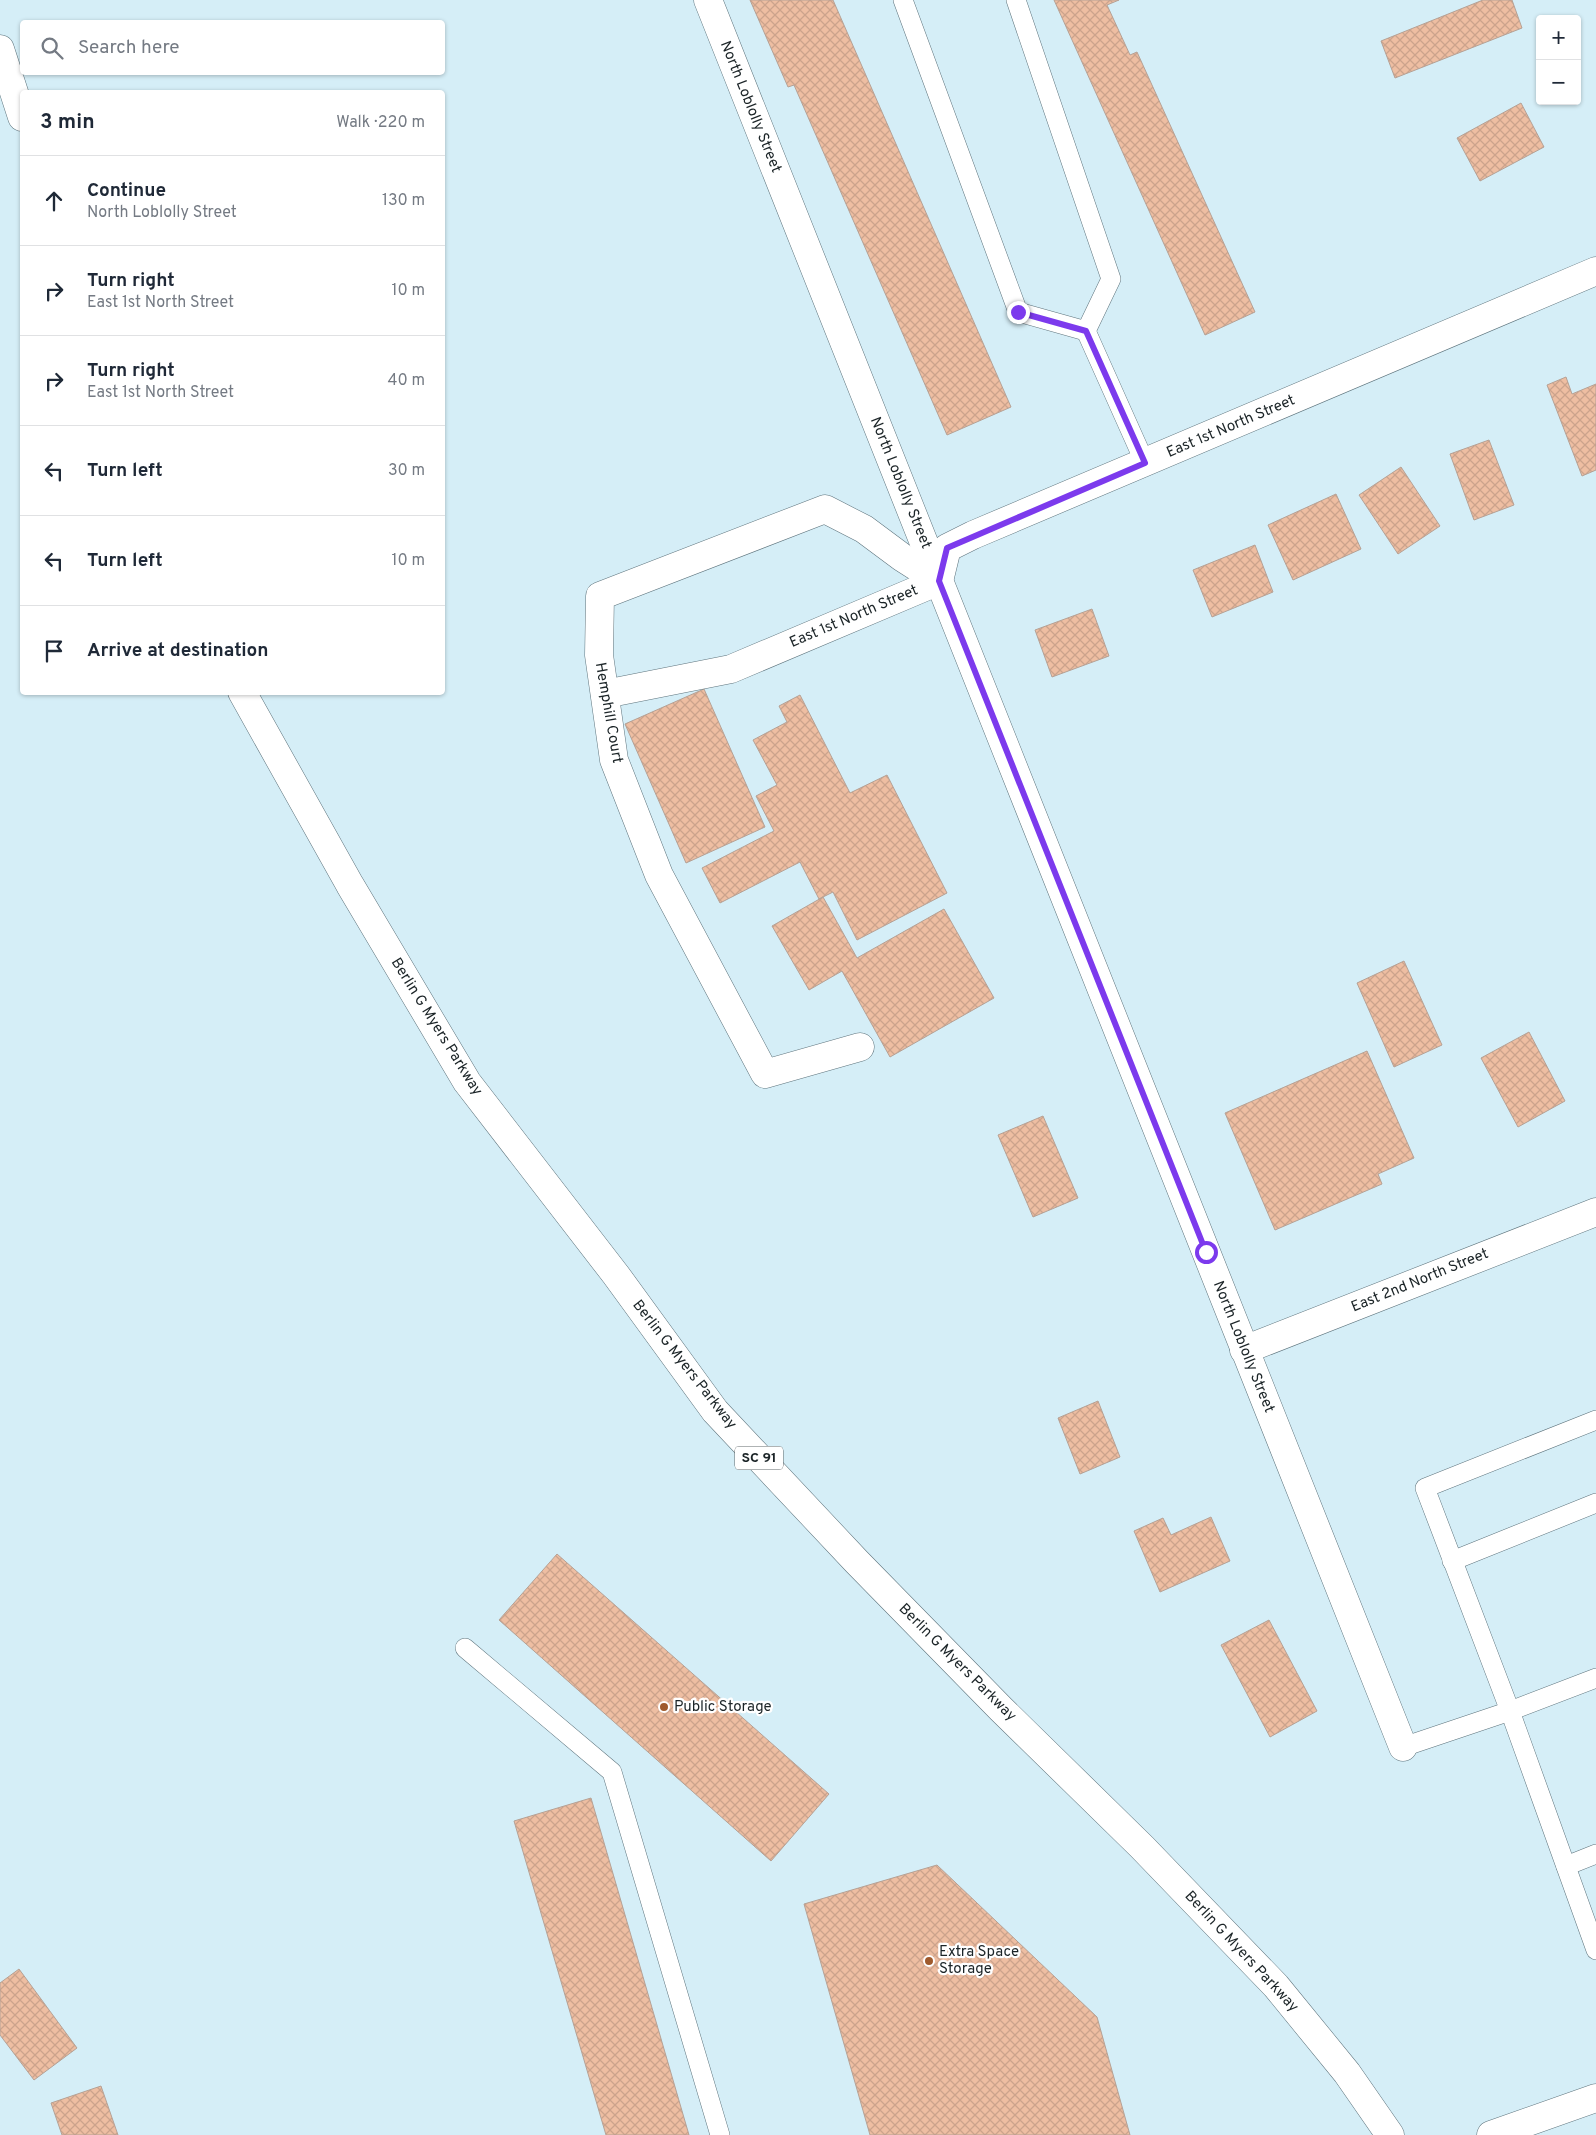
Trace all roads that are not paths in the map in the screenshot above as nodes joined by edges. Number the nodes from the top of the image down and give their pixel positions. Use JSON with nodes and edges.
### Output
{"nodes":[{"id":1,"x":708,"y":0,"type":"edge"},
{"id":2,"x":903,"y":0,"type":"edge"},
{"id":3,"x":1016,"y":0,"type":"edge"},
{"id":4,"x":0,"y":49,"type":"edge"},
{"id":5,"x":20,"y":111,"type":"edge"},
{"id":6,"x":1596,"y":272,"type":"edge"},
{"id":7,"x":1086,"y":331,"type":"junction"},
{"id":8,"x":1145,"y":463,"type":"junction"},
{"id":9,"x":939,"y":581,"type":"junction"},
{"id":10,"x":604,"y":694,"type":"junction"},
{"id":11,"x":244,"y":695,"type":"edge"},
{"id":12,"x":860,"y":1047,"type":"dead end"},
{"id":13,"x":1596,"y":1212,"type":"edge"},
{"id":14,"x":1244,"y":1350,"type":"junction"},
{"id":15,"x":1596,"y":1420,"type":"edge"},
{"id":16,"x":1596,"y":1503,"type":"edge"},
{"id":17,"x":1452,"y":1560,"type":"junction"},
{"id":18,"x":465,"y":1648,"type":"dead end"},
{"id":19,"x":1596,"y":1678,"type":"edge"},
{"id":20,"x":1510,"y":1711,"type":"junction"},
{"id":21,"x":1402,"y":1747,"type":"joint"},
{"id":22,"x":1596,"y":1854,"type":"edge"},
{"id":23,"x":1566,"y":1866,"type":"junction"},
{"id":24,"x":1596,"y":1950,"type":"edge"},
{"id":25,"x":1596,"y":2098,"type":"edge"},
{"id":26,"x":720,"y":2135,"type":"edge"},
{"id":27,"x":1390,"y":2135,"type":"edge"},
{"id":28,"x":1491,"y":2135,"type":"edge"}],
"edges":[{"from":1,"to":9,"type":"street","name":"North Loblolly Street"},
{"from":2,"to":7,"type":"lane"},
{"from":3,"to":7,"type":"lane"},
{"from":4,"to":5,"type":"street"},
{"from":6,"to":8,"type":"street","name":"East 1st North Street"},
{"from":7,"to":8,"type":"lane"},
{"from":8,"to":9,"type":"street","name":"East 1st North Street"},
{"from":9,"to":10,"type":"street","name":"East 1st North Street"},
{"from":9,"to":10,"type":"street","name":"Hemphill Court"},
{"from":9,"to":14,"type":"street","name":"North Loblolly Street"},
{"from":10,"to":12,"type":"street","name":"Hemphill Court"},
{"from":11,"to":27,"type":"street","name":"Berlin G Myers Parkway","number":"SC 91"},
{"from":13,"to":14,"type":"street","name":"East 2nd North Street"},
{"from":14,"to":21,"type":"street","name":"North Loblolly Street"},
{"from":15,"to":17,"type":"lane"},
{"from":16,"to":17,"type":"lane"},
{"from":17,"to":20,"type":"lane"},
{"from":18,"to":26,"type":"lane"},
{"from":19,"to":20,"type":"lane"},
{"from":20,"to":21,"type":"lane"},
{"from":20,"to":23,"type":"lane"},
{"from":22,"to":23,"type":"lane"},
{"from":23,"to":24,"type":"lane"},
{"from":25,"to":28,"type":"street"}]}
